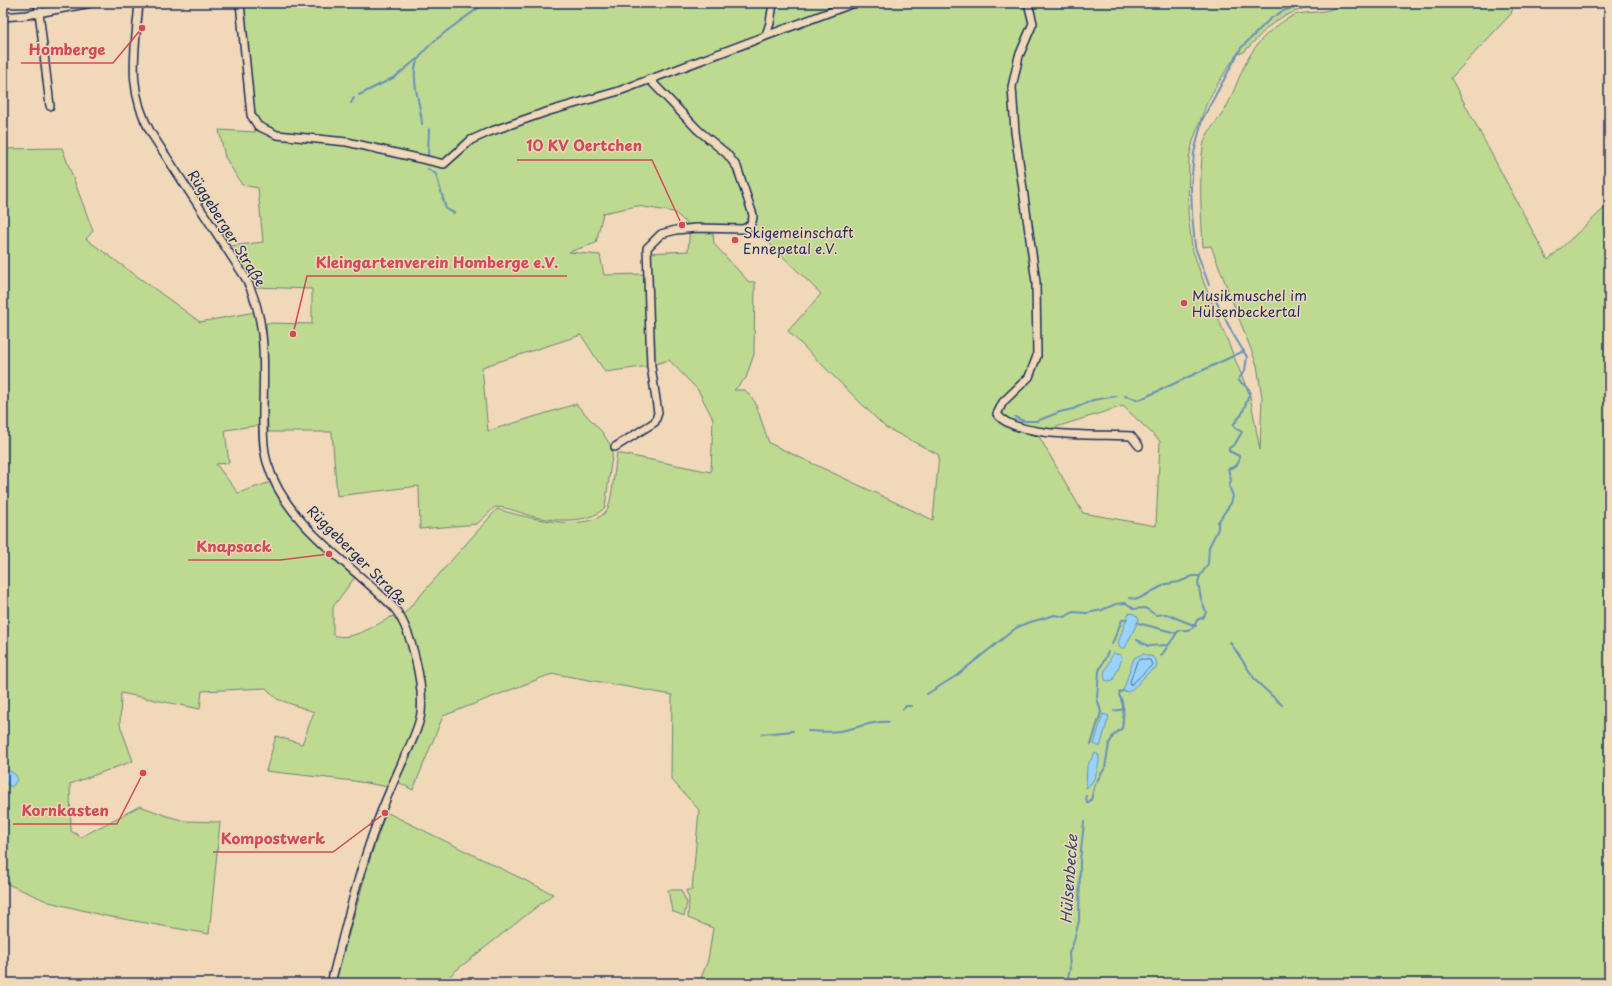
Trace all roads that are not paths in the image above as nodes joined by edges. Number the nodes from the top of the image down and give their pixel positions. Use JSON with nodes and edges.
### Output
{"nodes":[{"id":1,"x":38,"y":3,"type":"edge"},
{"id":2,"x":91,"y":3,"type":"edge"},
{"id":3,"x":139,"y":3,"type":"edge"},
{"id":4,"x":240,"y":3,"type":"edge"},
{"id":5,"x":773,"y":3,"type":"edge"},
{"id":6,"x":854,"y":3,"type":"edge"},
{"id":7,"x":1028,"y":3,"type":"edge"},
{"id":8,"x":38,"y":13,"type":"junction"},
{"id":9,"x":3,"y":17,"type":"edge"},
{"id":10,"x":766,"y":35,"type":"junction"},
{"id":11,"x":649,"y":80,"type":"junction"},
{"id":12,"x":50,"y":106,"type":"dead end"},
{"id":13,"x":1139,"y":446,"type":"dead end"},
{"id":14,"x":615,"y":447,"type":"dead end"},
{"id":15,"x":331,"y":983,"type":"edge"}],
"edges":[{"from":1,"to":8,"type":"street"},
{"from":2,"to":8,"type":"street"},
{"from":3,"to":15,"type":"street","name":"Rüggeberger Straße"},
{"from":4,"to":11,"type":"street"},
{"from":5,"to":10,"type":"street"},
{"from":6,"to":10,"type":"street"},
{"from":7,"to":13,"type":"street"},
{"from":8,"to":9,"type":"street"},
{"from":8,"to":12,"type":"street"},
{"from":10,"to":11,"type":"street"},
{"from":11,"to":14,"type":"street"}]}
